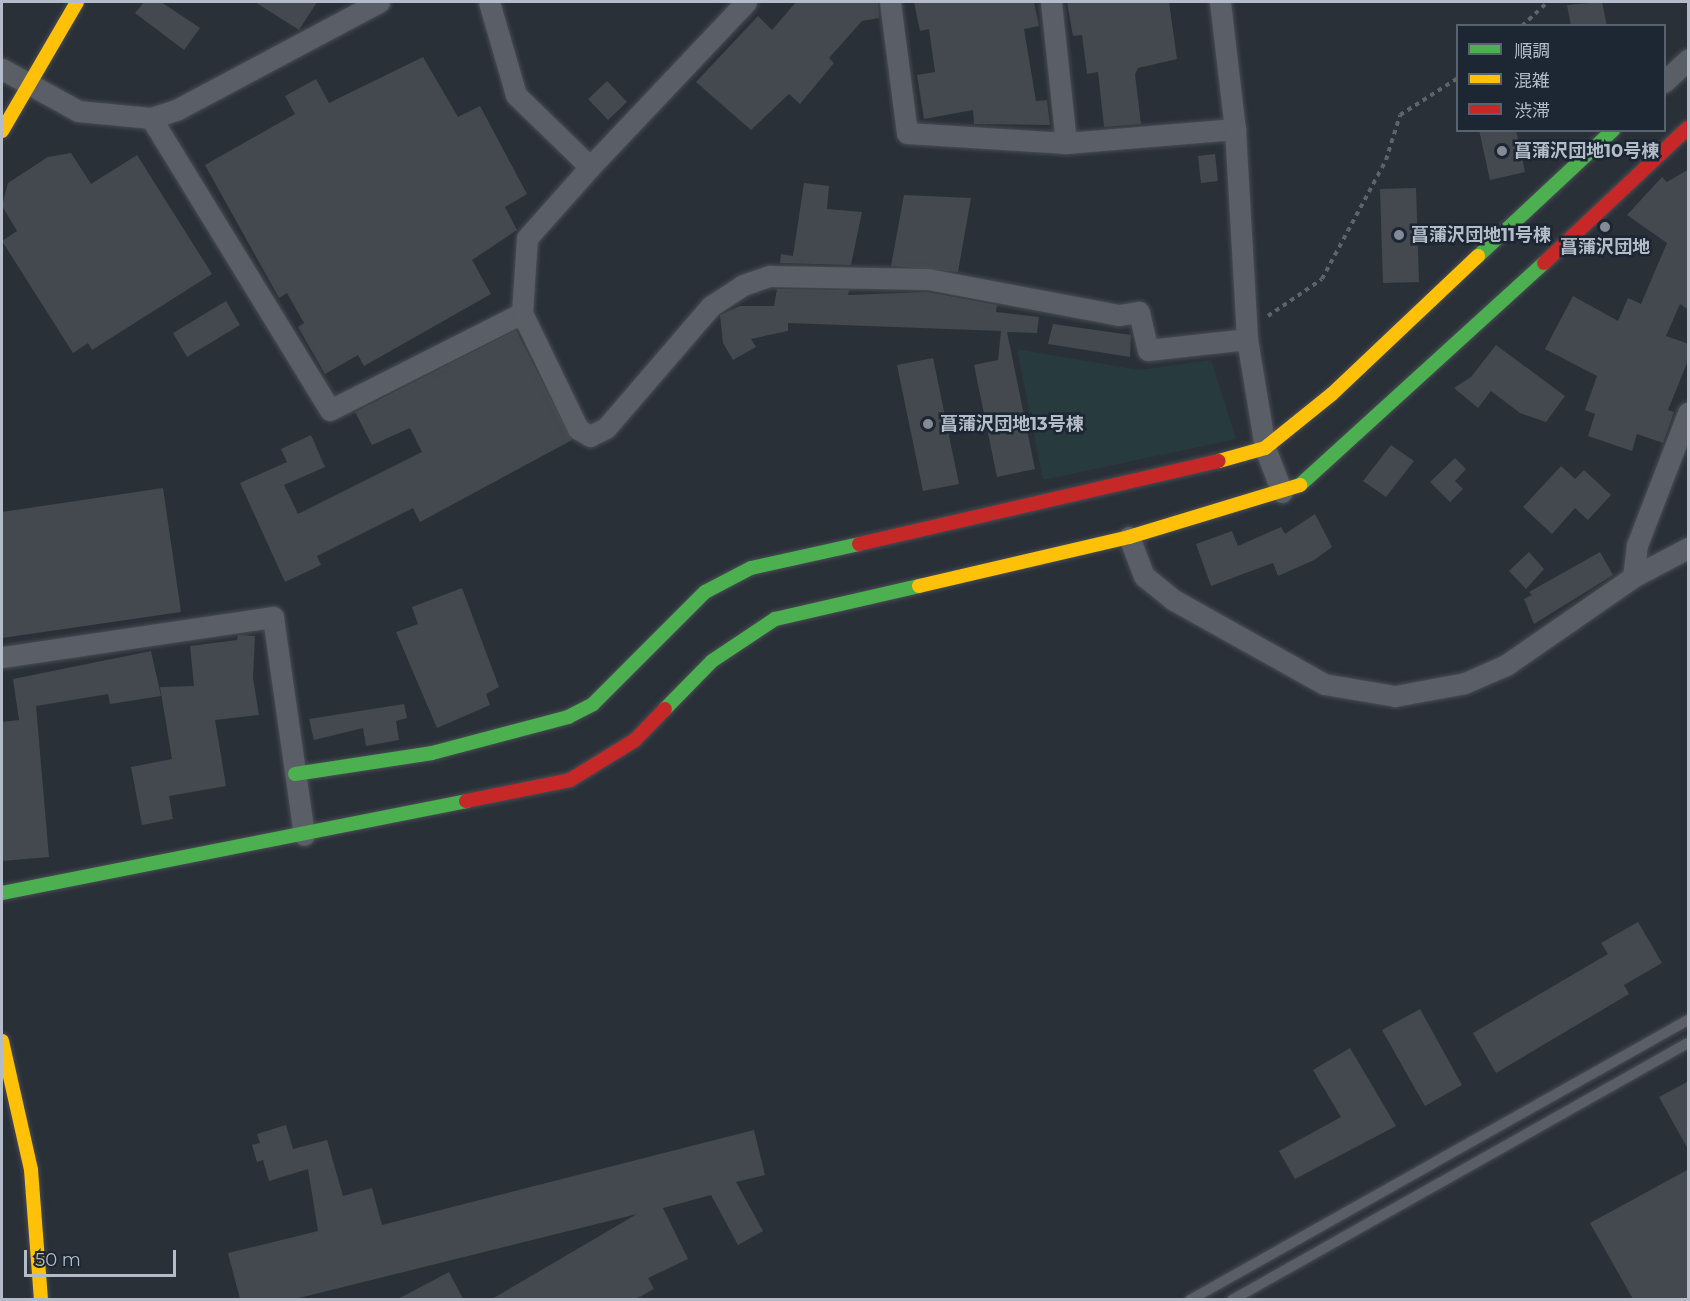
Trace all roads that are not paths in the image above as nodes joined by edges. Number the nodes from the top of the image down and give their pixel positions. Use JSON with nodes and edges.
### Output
{"nodes":[{"id":1,"x":77,"y":2,"type":"edge"},
{"id":2,"x":378,"y":2,"type":"edge"},
{"id":3,"x":489,"y":2,"type":"edge"},
{"id":4,"x":746,"y":2,"type":"edge"},
{"id":5,"x":890,"y":2,"type":"edge"},
{"id":6,"x":1051,"y":2,"type":"edge"},
{"id":7,"x":1220,"y":2,"type":"edge"},
{"id":8,"x":1689,"y":60,"type":"edge"},
{"id":9,"x":2,"y":69,"type":"edge"},
{"id":10,"x":1666,"y":81,"type":"edge"},
{"id":11,"x":29,"y":86,"type":"junction"},
{"id":12,"x":151,"y":118,"type":"junction"},
{"id":13,"x":1689,"y":128,"type":"edge"},
{"id":14,"x":1235,"y":129,"type":"junction"},
{"id":15,"x":2,"y":131,"type":"edge"},
{"id":16,"x":1611,"y":132,"type":"edge"},
{"id":17,"x":1066,"y":142,"type":"junction"},
{"id":18,"x":590,"y":167,"type":"junction"},
{"id":19,"x":522,"y":313,"type":"junction"},
{"id":20,"x":1247,"y":339,"type":"junction"},
{"id":21,"x":1689,"y":414,"type":"edge"},
{"id":22,"x":1265,"y":448,"type":"junction"},
{"id":23,"x":1282,"y":492,"type":"junction"},
{"id":24,"x":1130,"y":537,"type":"junction"},
{"id":25,"x":1689,"y":548,"type":"edge"},
{"id":26,"x":1633,"y":577,"type":"junction"},
{"id":27,"x":2,"y":657,"type":"edge"},
{"id":28,"x":295,"y":774,"type":"junction"},
{"id":29,"x":304,"y":835,"type":"junction"},
{"id":30,"x":2,"y":893,"type":"edge"},
{"id":31,"x":1689,"y":1020,"type":"edge"},
{"id":32,"x":2,"y":1041,"type":"edge"},
{"id":33,"x":1689,"y":1043,"type":"edge"},
{"id":34,"x":41,"y":1299,"type":"edge"},
{"id":35,"x":1190,"y":1299,"type":"edge"},
{"id":36,"x":1232,"y":1299,"type":"edge"}],
"edges":[{"from":1,"to":11,"type":"street"},
{"from":2,"to":12,"type":"street"},
{"from":3,"to":18,"type":"street"},
{"from":4,"to":18,"type":"street"},
{"from":5,"to":17,"type":"street"},
{"from":6,"to":17,"type":"street"},
{"from":7,"to":14,"type":"street"},
{"from":8,"to":10,"type":"street"},
{"from":9,"to":11,"type":"street"},
{"from":11,"to":12,"type":"street"},
{"from":11,"to":15,"type":"street"},
{"from":12,"to":19,"type":"street"},
{"from":13,"to":23,"type":"street"},
{"from":14,"to":17,"type":"street"},
{"from":14,"to":20,"type":"street"},
{"from":16,"to":22,"type":"street"},
{"from":18,"to":19,"type":"street"},
{"from":19,"to":20,"type":"street"},
{"from":20,"to":22,"type":"street"},
{"from":21,"to":26,"type":"street"},
{"from":22,"to":23,"type":"street"},
{"from":22,"to":28,"type":"street"},
{"from":23,"to":24,"type":"street"},
{"from":24,"to":26,"type":"street"},
{"from":24,"to":29,"type":"street"},
{"from":25,"to":26,"type":"street"},
{"from":27,"to":28,"type":"street"},
{"from":28,"to":29,"type":"street"},
{"from":29,"to":30,"type":"street"},
{"from":31,"to":35,"type":"lane"},
{"from":32,"to":34,"type":"street"},
{"from":33,"to":36,"type":"lane"}]}
